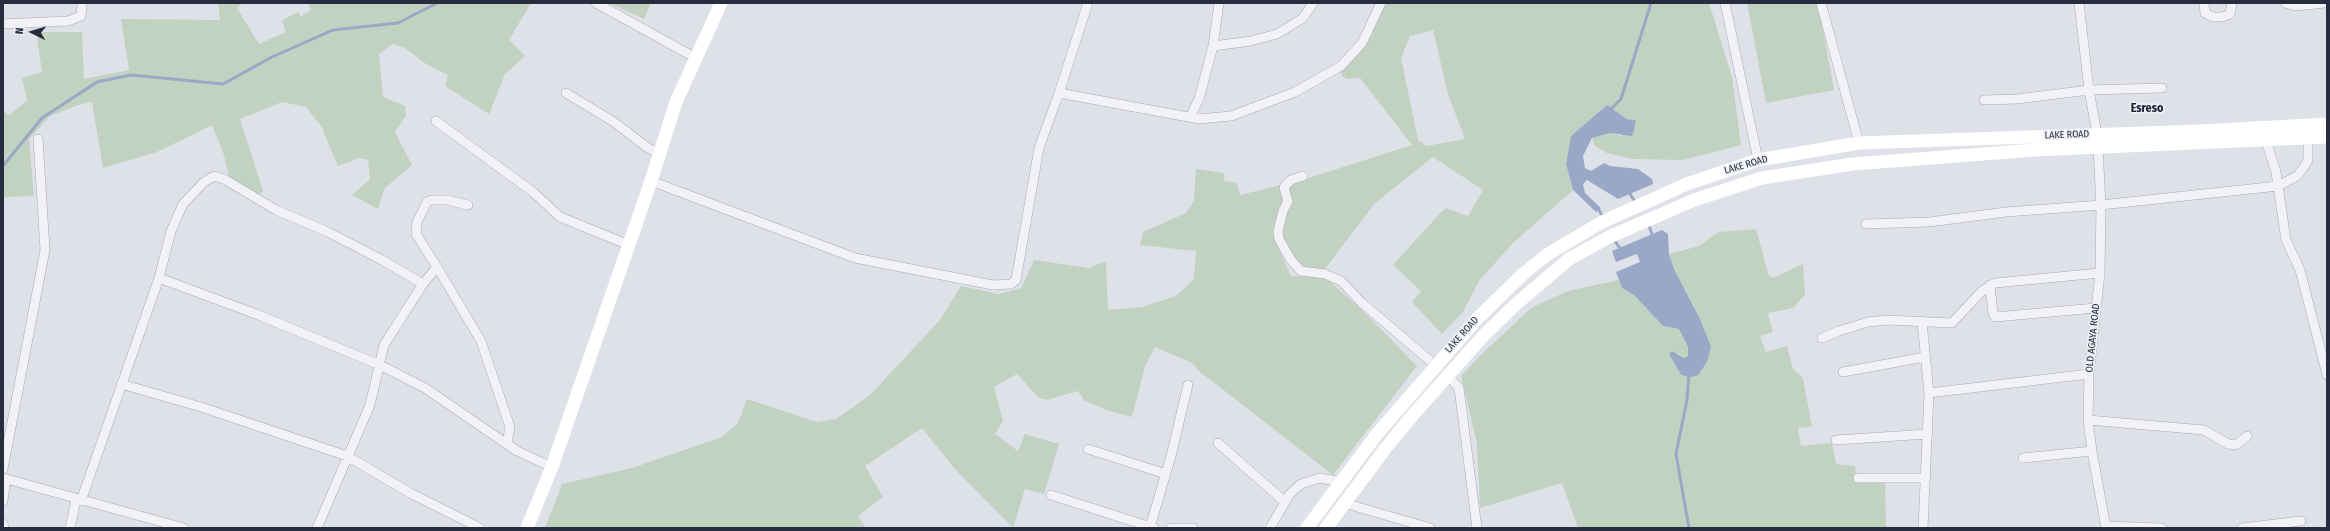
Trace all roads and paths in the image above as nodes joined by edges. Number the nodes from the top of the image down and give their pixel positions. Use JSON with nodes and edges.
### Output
{"nodes":[{"id":1,"x":82,"y":3,"type":"edge"},
{"id":2,"x":596,"y":3,"type":"edge"},
{"id":3,"x":721,"y":3,"type":"edge"},
{"id":4,"x":1088,"y":3,"type":"edge"},
{"id":5,"x":1219,"y":3,"type":"edge"},
{"id":6,"x":1313,"y":3,"type":"edge"},
{"id":7,"x":1381,"y":3,"type":"edge"},
{"id":8,"x":1725,"y":3,"type":"edge"},
{"id":9,"x":1821,"y":3,"type":"edge"},
{"id":10,"x":2079,"y":3,"type":"edge"},
{"id":11,"x":2204,"y":3,"type":"edge"},
{"id":12,"x":2232,"y":3,"type":"edge"},
{"id":13,"x":2285,"y":3,"type":"edge"},
{"id":14,"x":2324,"y":3,"type":"edge"},
{"id":15,"x":3,"y":24,"type":"edge"},
{"id":16,"x":1213,"y":46,"type":"junction"},
{"id":17,"x":696,"y":58,"type":"junction"},
{"id":18,"x":2162,"y":88,"type":"dead end"},
{"id":19,"x":2089,"y":90,"type":"junction"},
{"id":20,"x":566,"y":93,"type":"dead end"},
{"id":21,"x":1059,"y":93,"type":"junction"},
{"id":22,"x":1984,"y":100,"type":"dead end"},
{"id":23,"x":1190,"y":117,"type":"junction"},
{"id":24,"x":436,"y":121,"type":"dead end"},
{"id":25,"x":2327,"y":124,"type":"edge"},
{"id":26,"x":2327,"y":137,"type":"edge"},
{"id":27,"x":38,"y":139,"type":"dead end"},
{"id":28,"x":2308,"y":139,"type":"junction"},
{"id":29,"x":2098,"y":141,"type":"junction"},
{"id":30,"x":2266,"y":141,"type":"junction"},
{"id":31,"x":1859,"y":143,"type":"junction"},
{"id":32,"x":660,"y":154,"type":"junction"},
{"id":33,"x":1758,"y":160,"type":"junction"},
{"id":34,"x":1302,"y":176,"type":"dead end"},
{"id":35,"x":651,"y":181,"type":"junction"},
{"id":36,"x":2278,"y":186,"type":"junction"},
{"id":37,"x":468,"y":205,"type":"dead end"},
{"id":38,"x":2101,"y":205,"type":"junction"},
{"id":39,"x":1866,"y":224,"type":"dead end"},
{"id":40,"x":629,"y":245,"type":"junction"},
{"id":41,"x":437,"y":267,"type":"junction"},
{"id":42,"x":2100,"y":273,"type":"junction"},
{"id":43,"x":159,"y":278,"type":"junction"},
{"id":44,"x":423,"y":284,"type":"junction"},
{"id":45,"x":1990,"y":285,"type":"junction"},
{"id":46,"x":2096,"y":308,"type":"junction"},
{"id":47,"x":1922,"y":322,"type":"junction"},
{"id":48,"x":1822,"y":338,"type":"dead end"},
{"id":49,"x":1926,"y":357,"type":"junction"},
{"id":50,"x":380,"y":365,"type":"junction"},
{"id":51,"x":1435,"y":365,"type":"junction"},
{"id":52,"x":1843,"y":372,"type":"dead end"},
{"id":53,"x":2089,"y":374,"type":"junction"},
{"id":54,"x":2327,"y":374,"type":"edge"},
{"id":55,"x":1449,"y":377,"type":"junction"},
{"id":56,"x":122,"y":384,"type":"junction"},
{"id":57,"x":1188,"y":386,"type":"dead end"},
{"id":58,"x":1929,"y":393,"type":"junction"},
{"id":59,"x":2088,"y":420,"type":"junction"},
{"id":60,"x":1928,"y":434,"type":"junction"},
{"id":61,"x":2247,"y":436,"type":"dead end"},
{"id":62,"x":1836,"y":440,"type":"dead end"},
{"id":63,"x":507,"y":443,"type":"junction"},
{"id":64,"x":1218,"y":443,"type":"dead end"},
{"id":65,"x":1088,"y":449,"type":"dead end"},
{"id":66,"x":2092,"y":451,"type":"junction"},
{"id":67,"x":347,"y":456,"type":"junction"},
{"id":68,"x":2023,"y":458,"type":"dead end"},
{"id":69,"x":552,"y":468,"type":"junction"},
{"id":70,"x":3,"y":469,"type":"edge"},
{"id":71,"x":1166,"y":474,"type":"junction"},
{"id":72,"x":1858,"y":478,"type":"dead end"},
{"id":73,"x":1926,"y":478,"type":"junction"},
{"id":74,"x":4,"y":479,"type":"edge"},
{"id":75,"x":1341,"y":482,"type":"junction"},
{"id":76,"x":1051,"y":495,"type":"dead end"},
{"id":77,"x":78,"y":500,"type":"junction"},
{"id":78,"x":3,"y":501,"type":"edge"},
{"id":79,"x":1285,"y":502,"type":"junction"},
{"id":80,"x":1344,"y":503,"type":"junction"},
{"id":81,"x":2301,"y":521,"type":"dead end"},
{"id":82,"x":3,"y":524,"type":"edge"},
{"id":83,"x":2105,"y":527,"type":"edge"},
{"id":84,"x":4,"y":528,"type":"edge"},
{"id":85,"x":70,"y":528,"type":"edge"},
{"id":86,"x":184,"y":528,"type":"edge"},
{"id":87,"x":317,"y":528,"type":"edge"},
{"id":88,"x":480,"y":528,"type":"edge"},
{"id":89,"x":527,"y":528,"type":"edge"},
{"id":90,"x":1152,"y":528,"type":"edge"},
{"id":91,"x":1172,"y":528,"type":"edge"},
{"id":92,"x":1194,"y":528,"type":"edge"},
{"id":93,"x":1270,"y":528,"type":"edge"},
{"id":94,"x":1307,"y":528,"type":"edge"},
{"id":95,"x":1326,"y":528,"type":"edge"},
{"id":96,"x":1430,"y":528,"type":"edge"},
{"id":97,"x":1477,"y":528,"type":"edge"},
{"id":98,"x":1923,"y":528,"type":"edge"},
{"id":99,"x":2162,"y":528,"type":"edge"},
{"id":100,"x":2242,"y":528,"type":"edge"}],
"edges":[{"from":1,"to":15,"type":"street"},
{"from":2,"to":17,"type":"street"},
{"from":3,"to":17,"type":"main road"},
{"from":4,"to":21,"type":"street"},
{"from":5,"to":16,"type":"street"},
{"from":6,"to":16,"type":"street"},
{"from":7,"to":23,"type":"street"},
{"from":8,"to":33,"type":"street"},
{"from":9,"to":31,"type":"street"},
{"from":10,"to":19,"type":"street","name":"OLD AGAYA ROAD"},
{"from":11,"to":12,"type":"street"},
{"from":13,"to":14,"type":"street"},
{"from":16,"to":23,"type":"street"},
{"from":17,"to":32,"type":"main road"},
{"from":18,"to":19,"type":"street"},
{"from":19,"to":22,"type":"street"},
{"from":19,"to":29,"type":"street","name":"OLD AGAYA ROAD"},
{"from":20,"to":32,"type":"street"},
{"from":21,"to":23,"type":"street"},
{"from":21,"to":35,"type":"street"},
{"from":24,"to":40,"type":"street"},
{"from":25,"to":29,"type":"main road","name":"LAKE ROAD"},
{"from":26,"to":28,"type":"main road","name":"LAKE ROAD"},
{"from":27,"to":70,"type":"street"},
{"from":28,"to":30,"type":"main road","name":"LAKE ROAD"},
{"from":28,"to":36,"type":"street"},
{"from":29,"to":30,"type":"main road","name":"LAKE ROAD"},
{"from":29,"to":31,"type":"main road","name":"LAKE ROAD"},
{"from":29,"to":38,"type":"street","name":"OLD AGAYA ROAD"},
{"from":29,"to":55,"type":"main road","name":"LAKE ROAD"},
{"from":30,"to":36,"type":"street"},
{"from":31,"to":33,"type":"main road","name":"LAKE ROAD"},
{"from":32,"to":35,"type":"main road"},
{"from":33,"to":51,"type":"main road","name":"LAKE ROAD"},
{"from":34,"to":51,"type":"street"},
{"from":35,"to":40,"type":"main road"},
{"from":36,"to":38,"type":"street"},
{"from":36,"to":54,"type":"street"},
{"from":37,"to":41,"type":"street"},
{"from":38,"to":39,"type":"street"},
{"from":38,"to":42,"type":"street","name":"OLD AGAYA ROAD"},
{"from":40,"to":69,"type":"main road"},
{"from":41,"to":44,"type":"street"},
{"from":41,"to":63,"type":"street"},
{"from":42,"to":45,"type":"street"},
{"from":42,"to":46,"type":"street","name":"OLD AGAYA ROAD"},
{"from":43,"to":44,"type":"street"},
{"from":43,"to":50,"type":"street"},
{"from":43,"to":56,"type":"street"},
{"from":44,"to":50,"type":"street"},
{"from":45,"to":46,"type":"street"},
{"from":45,"to":47,"type":"street"},
{"from":46,"to":53,"type":"street","name":"OLD AGAYA ROAD"},
{"from":47,"to":48,"type":"street"},
{"from":47,"to":49,"type":"street"},
{"from":49,"to":52,"type":"street"},
{"from":49,"to":58,"type":"street"},
{"from":50,"to":63,"type":"street"},
{"from":50,"to":67,"type":"street"},
{"from":51,"to":75,"type":"main road","name":"LAKE ROAD"},
{"from":53,"to":58,"type":"street"},
{"from":53,"to":59,"type":"street","name":"OLD AGAYA ROAD"},
{"from":55,"to":80,"type":"main road","name":"LAKE ROAD"},
{"from":55,"to":97,"type":"street"},
{"from":56,"to":67,"type":"street"},
{"from":56,"to":77,"type":"street"},
{"from":57,"to":71,"type":"street"},
{"from":58,"to":60,"type":"street"},
{"from":59,"to":61,"type":"street"},
{"from":59,"to":66,"type":"street","name":"OLD AGAYA ROAD"},
{"from":60,"to":62,"type":"street"},
{"from":60,"to":73,"type":"street"},
{"from":63,"to":69,"type":"street"},
{"from":64,"to":79,"type":"street"},
{"from":65,"to":71,"type":"street"},
{"from":66,"to":68,"type":"street"},
{"from":66,"to":83,"type":"street","name":"OLD AGAYA ROAD"},
{"from":67,"to":87,"type":"street"},
{"from":67,"to":88,"type":"street"},
{"from":69,"to":89,"type":"main road"},
{"from":71,"to":90,"type":"street"},
{"from":72,"to":73,"type":"street"},
{"from":73,"to":98,"type":"street"},
{"from":74,"to":77,"type":"street"},
{"from":74,"to":78,"type":"street"},
{"from":75,"to":79,"type":"street"},
{"from":75,"to":94,"type":"main road","name":"LAKE ROAD"},
{"from":76,"to":90,"type":"street"},
{"from":77,"to":85,"type":"street"},
{"from":77,"to":86,"type":"street"},
{"from":79,"to":93,"type":"street"},
{"from":80,"to":95,"type":"main road","name":"LAKE ROAD"},
{"from":80,"to":96,"type":"street"},
{"from":81,"to":100,"type":"street"},
{"from":82,"to":84,"type":"street"},
{"from":83,"to":99,"type":"street"},
{"from":91,"to":92,"type":"street"}]}
